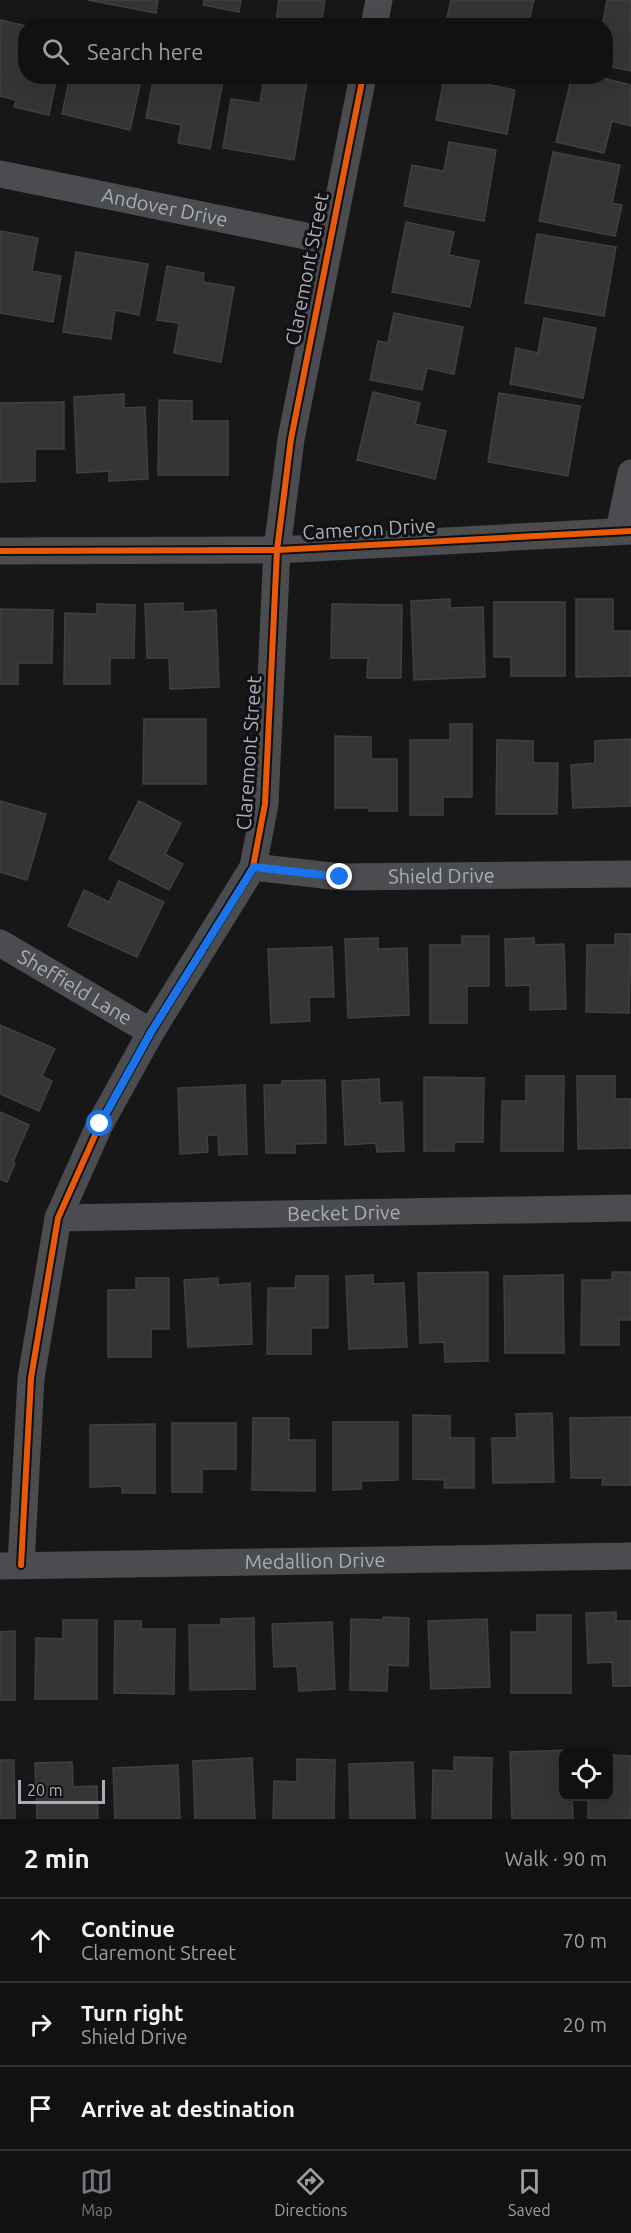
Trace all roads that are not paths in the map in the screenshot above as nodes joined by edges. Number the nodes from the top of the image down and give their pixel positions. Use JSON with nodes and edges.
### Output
{"nodes":[{"id":1,"x":379,"y":0,"type":"edge"},
{"id":2,"x":376,"y":18,"type":"edge"},
{"id":3,"x":361,"y":84,"type":"edge"},
{"id":4,"x":0,"y":174,"type":"edge"},
{"id":5,"x":330,"y":241,"type":"junction"},
{"id":6,"x":631,"y":473,"type":"edge"},
{"id":7,"x":625,"y":531,"type":"edge"},
{"id":8,"x":277,"y":550,"type":"junction"},
{"id":9,"x":0,"y":551,"type":"edge"},
{"id":10,"x":254,"y":867,"type":"junction"},
{"id":11,"x":631,"y":874,"type":"edge"},
{"id":12,"x":0,"y":943,"type":"edge"},
{"id":13,"x":151,"y":1032,"type":"junction"},
{"id":14,"x":631,"y":1208,"type":"edge"},
{"id":15,"x":58,"y":1218,"type":"junction"},
{"id":16,"x":631,"y":1556,"type":"edge"},
{"id":17,"x":11,"y":1566,"type":"edge"}],
"edges":[{"from":1,"to":2,"type":"street"},
{"from":3,"to":5,"type":"street","name":"Claremont Street"},
{"from":4,"to":5,"type":"street","name":"Andover Drive"},
{"from":5,"to":8,"type":"street","name":"Claremont Street"},
{"from":6,"to":7,"type":"street"},
{"from":7,"to":8,"type":"street","name":"Cameron Drive"},
{"from":8,"to":9,"type":"street","name":"Cameron Drive"},
{"from":8,"to":10,"type":"street","name":"Claremont Street"},
{"from":10,"to":11,"type":"street","name":"Shield Drive"},
{"from":10,"to":13,"type":"street","name":"Claremont Street"},
{"from":12,"to":13,"type":"street","name":"Sheffield Lane"},
{"from":13,"to":15,"type":"street","name":"Claremont Street"},
{"from":14,"to":15,"type":"street","name":"Becket Drive"},
{"from":15,"to":17,"type":"street","name":"Claremont Street"},
{"from":16,"to":17,"type":"street","name":"Medallion Drive"}]}
